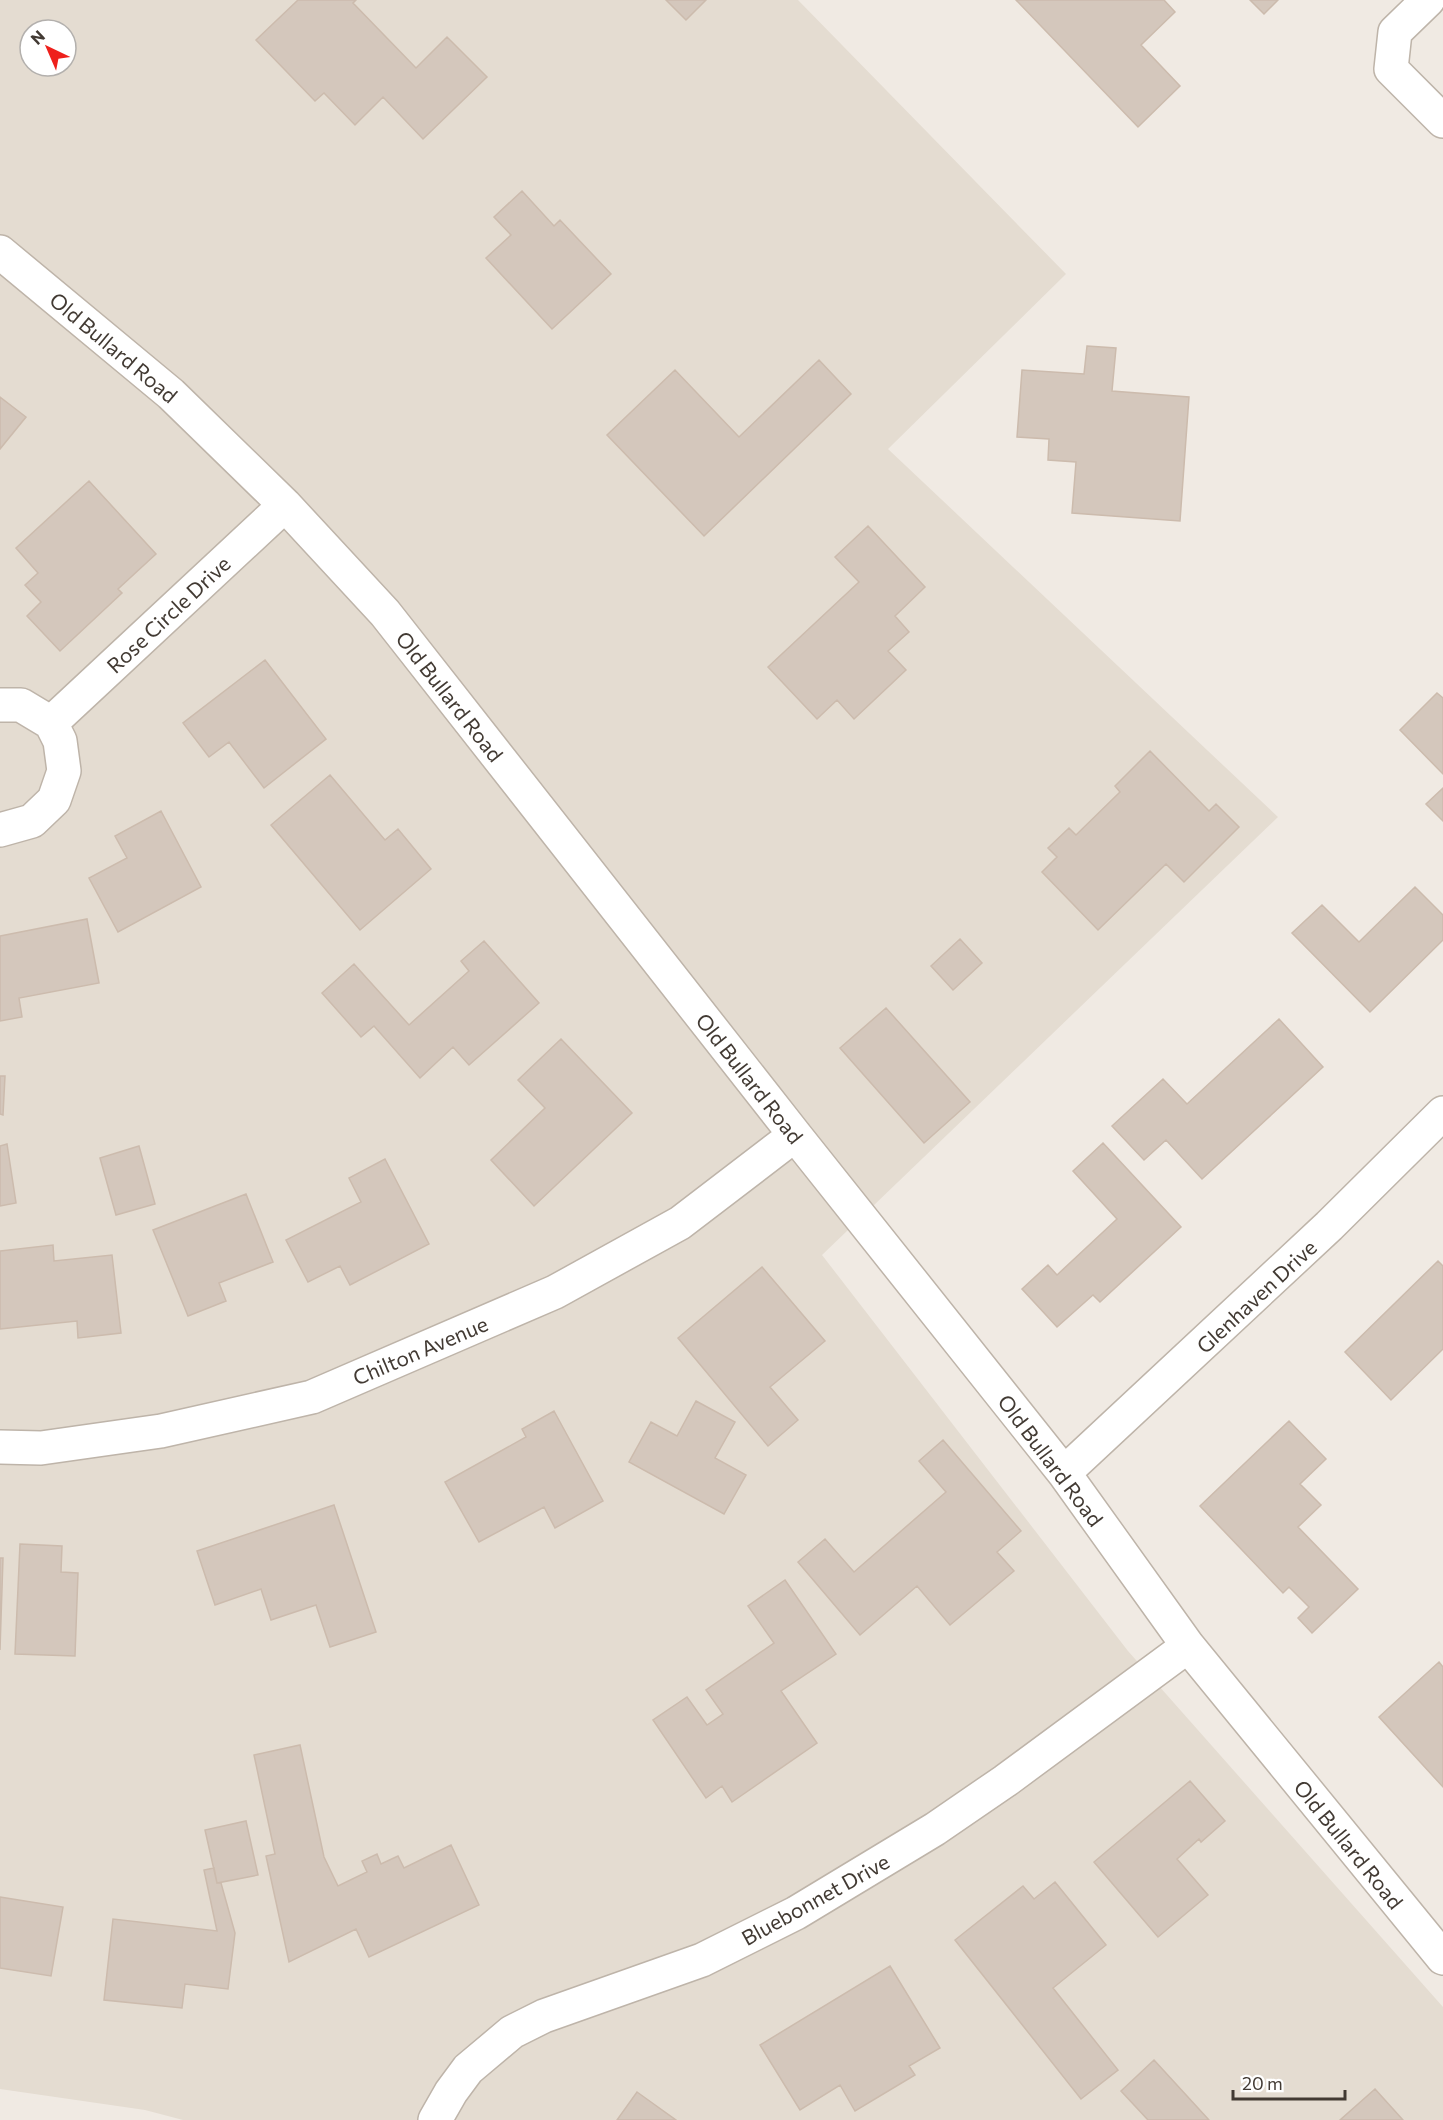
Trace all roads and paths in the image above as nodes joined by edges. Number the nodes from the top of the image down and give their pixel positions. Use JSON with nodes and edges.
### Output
{"nodes":[{"id":1,"x":1428,"y":0,"type":"edge"},
{"id":2,"x":1443,"y":121,"type":"edge"},
{"id":3,"x":0,"y":252,"type":"edge"},
{"id":4,"x":285,"y":504,"type":"junction"},
{"id":5,"x":0,"y":705,"type":"edge"},
{"id":6,"x":51,"y":723,"type":"junction"},
{"id":7,"x":0,"y":830,"type":"edge"},
{"id":8,"x":1443,"y":1113,"type":"edge"},
{"id":9,"x":795,"y":1135,"type":"junction"},
{"id":10,"x":0,"y":1447,"type":"edge"},
{"id":11,"x":1064,"y":1473,"type":"junction"},
{"id":12,"x":1188,"y":1647,"type":"junction"},
{"id":13,"x":1443,"y":1958,"type":"edge"},
{"id":14,"x":435,"y":2120,"type":"edge"}],
"edges":[{"from":1,"to":2,"type":"street"},
{"from":3,"to":4,"type":"street","name":"Old Bullard Road"},
{"from":4,"to":6,"type":"street","name":"Rose Circle Drive"},
{"from":4,"to":9,"type":"street","name":"Old Bullard Road"},
{"from":5,"to":6,"type":"street"},
{"from":6,"to":7,"type":"street"},
{"from":8,"to":11,"type":"street","name":"Glenhaven Drive"},
{"from":9,"to":10,"type":"street","name":"Chilton Avenue"},
{"from":9,"to":11,"type":"street","name":"Old Bullard Road"},
{"from":11,"to":12,"type":"street","name":"Old Bullard Road"},
{"from":12,"to":13,"type":"street","name":"Old Bullard Road"},
{"from":12,"to":14,"type":"street","name":"Bluebonnet Drive"}]}
